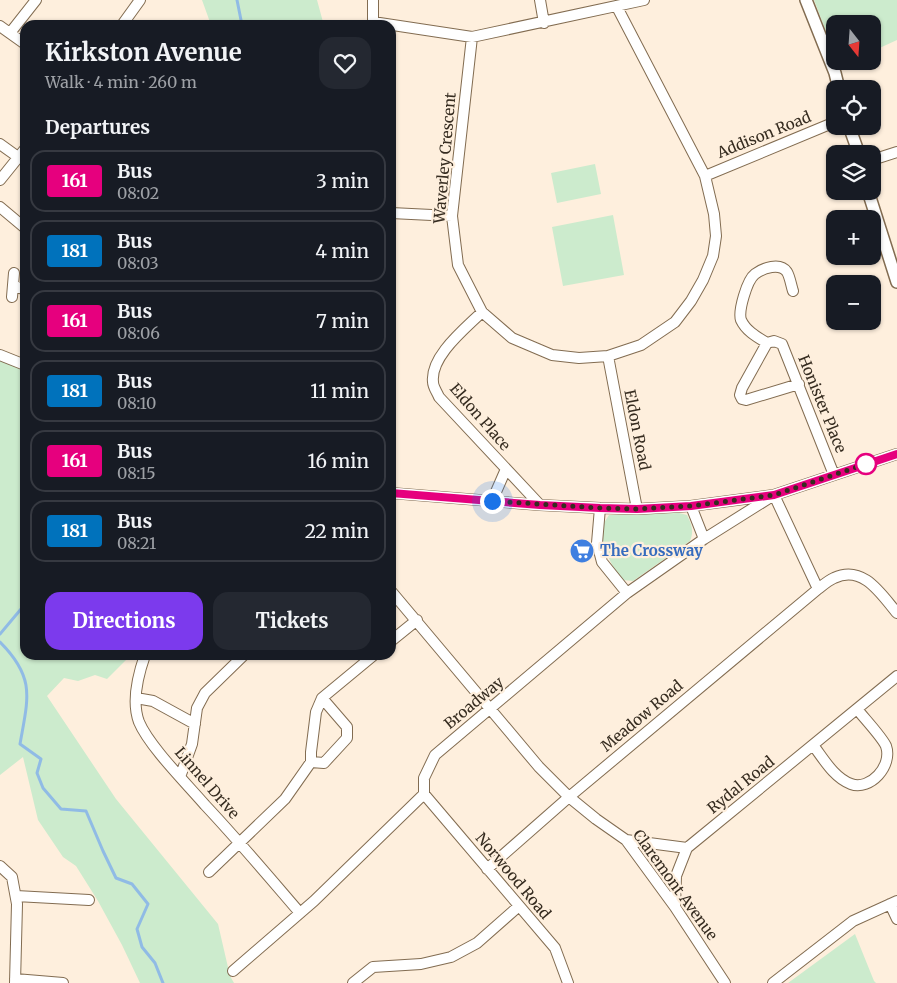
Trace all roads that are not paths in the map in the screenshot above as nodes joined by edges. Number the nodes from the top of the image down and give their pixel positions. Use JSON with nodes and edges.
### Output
{"nodes":[{"id":1,"x":36,"y":0,"type":"edge"},
{"id":2,"x":140,"y":0,"type":"edge"},
{"id":3,"x":373,"y":0,"type":"edge"},
{"id":4,"x":540,"y":0,"type":"edge"},
{"id":5,"x":644,"y":0,"type":"edge"},
{"id":6,"x":806,"y":0,"type":"edge"},
{"id":7,"x":617,"y":7,"type":"junction"},
{"id":8,"x":20,"y":20,"type":"edge"},
{"id":9,"x":20,"y":20,"type":"edge"},
{"id":10,"x":126,"y":20,"type":"edge"},
{"id":11,"x":373,"y":20,"type":"edge"},
{"id":12,"x":544,"y":23,"type":"junction"},
{"id":13,"x":0,"y":26,"type":"edge"},
{"id":14,"x":396,"y":27,"type":"edge"},
{"id":15,"x":10,"y":33,"type":"junction"},
{"id":16,"x":472,"y":37,"type":"junction"},
{"id":17,"x":20,"y":40,"type":"edge"},
{"id":18,"x":837,"y":80,"type":"edge"},
{"id":19,"x":826,"y":126,"type":"edge"},
{"id":20,"x":0,"y":144,"type":"edge"},
{"id":21,"x":20,"y":152,"type":"edge"},
{"id":22,"x":897,"y":152,"type":"edge"},
{"id":23,"x":20,"y":155,"type":"edge"},
{"id":24,"x":881,"y":157,"type":"edge"},
{"id":25,"x":705,"y":176,"type":"junction"},
{"id":26,"x":0,"y":180,"type":"edge"},
{"id":27,"x":871,"y":200,"type":"edge"},
{"id":28,"x":0,"y":207,"type":"edge"},
{"id":29,"x":396,"y":212,"type":"edge"},
{"id":30,"x":452,"y":216,"type":"junction"},
{"id":31,"x":20,"y":224,"type":"edge"},
{"id":32,"x":14,"y":273,"type":"dead end"},
{"id":33,"x":897,"y":282,"type":"edge"},
{"id":34,"x":13,"y":285,"type":"junction"},
{"id":35,"x":20,"y":288,"type":"edge"},
{"id":36,"x":792,"y":291,"type":"dead end"},
{"id":37,"x":12,"y":297,"type":"dead end"},
{"id":38,"x":482,"y":312,"type":"junction"},
{"id":39,"x":767,"y":343,"type":"junction"},
{"id":40,"x":0,"y":355,"type":"edge"},
{"id":41,"x":608,"y":356,"type":"junction"},
{"id":42,"x":20,"y":363,"type":"edge"},
{"id":43,"x":799,"y":384,"type":"junction"},
{"id":44,"x":897,"y":454,"type":"edge"},
{"id":45,"x":506,"y":470,"type":"junction"},
{"id":46,"x":834,"y":475,"type":"junction"},
{"id":47,"x":396,"y":493,"type":"edge"},
{"id":48,"x":774,"y":495,"type":"junction"},
{"id":49,"x":492,"y":501,"type":"junction"},
{"id":50,"x":540,"y":505,"type":"junction"},
{"id":51,"x":691,"y":506,"type":"junction"},
{"id":52,"x":600,"y":508,"type":"junction"},
{"id":53,"x":637,"y":509,"type":"junction"},
{"id":54,"x":704,"y":539,"type":"junction"},
{"id":55,"x":818,"y":589,"type":"junction"},
{"id":56,"x":628,"y":594,"type":"junction"},
{"id":57,"x":396,"y":597,"type":"edge"},
{"id":58,"x":897,"y":613,"type":"edge"},
{"id":59,"x":417,"y":620,"type":"junction"},
{"id":60,"x":396,"y":637,"type":"edge"},
{"id":61,"x":143,"y":660,"type":"edge"},
{"id":62,"x":239,"y":660,"type":"edge"},
{"id":63,"x":368,"y":660,"type":"edge"},
{"id":64,"x":897,"y":676,"type":"edge"},
{"id":65,"x":136,"y":698,"type":"junction"},
{"id":66,"x":322,"y":698,"type":"junction"},
{"id":67,"x":491,"y":709,"type":"junction"},
{"id":68,"x":857,"y":709,"type":"junction"},
{"id":69,"x":195,"y":724,"type":"junction"},
{"id":70,"x":813,"y":745,"type":"junction"},
{"id":71,"x":311,"y":762,"type":"junction"},
{"id":72,"x":180,"y":777,"type":"junction"},
{"id":73,"x":424,"y":794,"type":"junction"},
{"id":74,"x":569,"y":796,"type":"junction"},
{"id":75,"x":626,"y":840,"type":"junction"},
{"id":76,"x":239,"y":842,"type":"junction"},
{"id":77,"x":688,"y":848,"type":"junction"},
{"id":78,"x":0,"y":866,"type":"edge"},
{"id":79,"x":487,"y":869,"type":"junction"},
{"id":80,"x":209,"y":872,"type":"dead end"},
{"id":81,"x":16,"y":896,"type":"junction"},
{"id":82,"x":89,"y":900,"type":"dead end"},
{"id":83,"x":894,"y":902,"type":"edge"},
{"id":84,"x":519,"y":906,"type":"junction"},
{"id":85,"x":675,"y":907,"type":"junction"},
{"id":86,"x":300,"y":913,"type":"junction"},
{"id":87,"x":897,"y":920,"type":"edge"},
{"id":88,"x":233,"y":971,"type":"dead end"},
{"id":89,"x":15,"y":981,"type":"edge"},
{"id":90,"x":62,"y":983,"type":"edge"},
{"id":91,"x":353,"y":983,"type":"edge"},
{"id":92,"x":568,"y":983,"type":"edge"},
{"id":93,"x":725,"y":983,"type":"edge"},
{"id":94,"x":773,"y":983,"type":"edge"}],
"edges":[{"from":1,"to":8,"type":"street"},
{"from":2,"to":10,"type":"street"},
{"from":3,"to":11,"type":"street"},
{"from":4,"to":12,"type":"street"},
{"from":5,"to":7,"type":"street"},
{"from":6,"to":18,"type":"street"},
{"from":7,"to":12,"type":"street"},
{"from":7,"to":25,"type":"street","name":"Waverley Crescent"},
{"from":9,"to":15,"type":"street"},
{"from":12,"to":16,"type":"street"},
{"from":13,"to":15,"type":"street"},
{"from":14,"to":16,"type":"street"},
{"from":15,"to":17,"type":"street"},
{"from":16,"to":30,"type":"street","name":"Waverley Crescent"},
{"from":19,"to":25,"type":"street","name":"Addison Road"},
{"from":20,"to":21,"type":"street"},
{"from":22,"to":24,"type":"street"},
{"from":23,"to":26,"type":"street"},
{"from":25,"to":41,"type":"street","name":"Waverley Crescent"},
{"from":27,"to":33,"type":"street"},
{"from":28,"to":31,"type":"street"},
{"from":29,"to":30,"type":"street"},
{"from":30,"to":38,"type":"street","name":"Waverley Crescent"},
{"from":32,"to":34,"type":"street"},
{"from":34,"to":35,"type":"street"},
{"from":34,"to":37,"type":"street"},
{"from":36,"to":39,"type":"street"},
{"from":38,"to":41,"type":"street","name":"Waverley Crescent"},
{"from":38,"to":45,"type":"street","name":"Eldon Place"},
{"from":39,"to":43,"type":"street","name":"Honister Place"},
{"from":39,"to":43,"type":"street"},
{"from":40,"to":42,"type":"street"},
{"from":41,"to":53,"type":"street","name":"Eldon Road"},
{"from":43,"to":46,"type":"street","name":"Honister Place"},
{"from":44,"to":46,"type":"street"},
{"from":45,"to":49,"type":"street","name":"Eldon Place"},
{"from":45,"to":50,"type":"street","name":"Eldon Place"},
{"from":46,"to":48,"type":"street"},
{"from":47,"to":49,"type":"street"},
{"from":48,"to":51,"type":"street"},
{"from":48,"to":54,"type":"street","name":"Broadway"},
{"from":48,"to":55,"type":"street"},
{"from":49,"to":50,"type":"street"},
{"from":50,"to":52,"type":"street"},
{"from":51,"to":53,"type":"street"},
{"from":51,"to":54,"type":"street"},
{"from":52,"to":53,"type":"street"},
{"from":52,"to":56,"type":"street"},
{"from":54,"to":56,"type":"street","name":"Broadway"},
{"from":55,"to":58,"type":"street","name":"Meadow Road"},
{"from":55,"to":74,"type":"street","name":"Meadow Road"},
{"from":56,"to":67,"type":"street","name":"Broadway"},
{"from":57,"to":59,"type":"street","name":"Claremont Avenue"},
{"from":59,"to":60,"type":"street"},
{"from":59,"to":67,"type":"street","name":"Claremont Avenue"},
{"from":61,"to":65,"type":"street","name":"Linnel Drive"},
{"from":62,"to":69,"type":"street"},
{"from":63,"to":66,"type":"street"},
{"from":64,"to":68,"type":"street","name":"Rydal Road"},
{"from":65,"to":69,"type":"street"},
{"from":65,"to":72,"type":"street","name":"Linnel Drive"},
{"from":66,"to":71,"type":"street"},
{"from":66,"to":71,"type":"street"},
{"from":67,"to":73,"type":"street","name":"Broadway"},
{"from":67,"to":74,"type":"street","name":"Claremont Avenue"},
{"from":68,"to":70,"type":"street","name":"Rydal Road"},
{"from":68,"to":70,"type":"street"},
{"from":69,"to":72,"type":"street"},
{"from":70,"to":77,"type":"street","name":"Rydal Road"},
{"from":71,"to":76,"type":"street"},
{"from":72,"to":76,"type":"street","name":"Linnel Drive"},
{"from":73,"to":79,"type":"street","name":"Norwood Road"},
{"from":73,"to":86,"type":"street"},
{"from":74,"to":75,"type":"street","name":"Claremont Avenue"},
{"from":74,"to":79,"type":"street","name":"Meadow Road"},
{"from":75,"to":77,"type":"street"},
{"from":75,"to":85,"type":"street","name":"Claremont Avenue"},
{"from":76,"to":80,"type":"street"},
{"from":76,"to":86,"type":"street","name":"Linnel Drive"},
{"from":77,"to":85,"type":"street"},
{"from":78,"to":81,"type":"street"},
{"from":79,"to":84,"type":"street","name":"Norwood Road"},
{"from":81,"to":82,"type":"street"},
{"from":81,"to":89,"type":"street"},
{"from":83,"to":87,"type":"street"},
{"from":83,"to":94,"type":"street"},
{"from":84,"to":91,"type":"street"},
{"from":84,"to":92,"type":"street","name":"Norwood Road"},
{"from":85,"to":93,"type":"street","name":"Claremont Avenue"},
{"from":86,"to":88,"type":"street"},
{"from":89,"to":90,"type":"street"}]}
